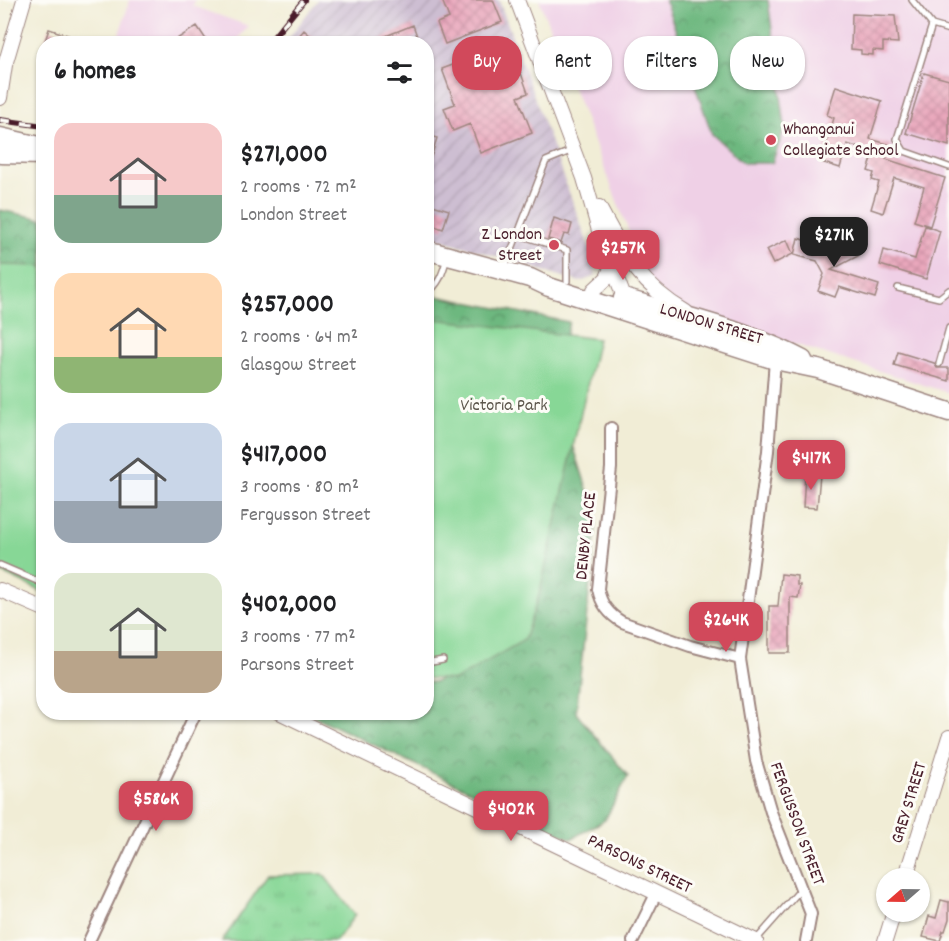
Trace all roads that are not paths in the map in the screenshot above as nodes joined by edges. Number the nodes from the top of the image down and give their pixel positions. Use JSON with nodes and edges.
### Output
{"nodes":[{"id":1,"x":24,"y":0,"type":"edge"},
{"id":2,"x":517,"y":0,"type":"edge"},
{"id":3,"x":912,"y":0,"type":"edge"},
{"id":4,"x":932,"y":25,"type":"junction"},
{"id":5,"x":949,"y":30,"type":"edge"},
{"id":6,"x":2,"y":69,"type":"edge"},
{"id":7,"x":0,"y":98,"type":"edge"},
{"id":8,"x":0,"y":137,"type":"edge"},
{"id":9,"x":36,"y":145,"type":"edge"},
{"id":10,"x":573,"y":150,"type":"junction"},
{"id":11,"x":0,"y":154,"type":"edge"},
{"id":12,"x":36,"y":155,"type":"edge"},
{"id":13,"x":949,"y":167,"type":"edge"},
{"id":14,"x":584,"y":178,"type":"junction"},
{"id":15,"x":517,"y":234,"type":"junction"},
{"id":16,"x":434,"y":252,"type":"edge"},
{"id":17,"x":448,"y":256,"type":"junction"},
{"id":18,"x":612,"y":265,"type":"junction"},
{"id":19,"x":504,"y":270,"type":"junction"},
{"id":20,"x":530,"y":278,"type":"junction"},
{"id":21,"x":567,"y":281,"type":"junction"},
{"id":22,"x":898,"y":288,"type":"dead end"},
{"id":23,"x":434,"y":289,"type":"edge"},
{"id":24,"x":594,"y":290,"type":"junction"},
{"id":25,"x":949,"y":292,"type":"edge"},
{"id":26,"x":628,"y":306,"type":"junction"},
{"id":27,"x":719,"y":326,"type":"junction"},
{"id":28,"x":949,"y":328,"type":"edge"},
{"id":29,"x":775,"y":360,"type":"junction"},
{"id":30,"x":939,"y":364,"type":"dead end"},
{"id":31,"x":818,"y":369,"type":"junction"},
{"id":32,"x":949,"y":412,"type":"edge"},
{"id":33,"x":611,"y":428,"type":"dead end"},
{"id":34,"x":0,"y":565,"type":"edge"},
{"id":35,"x":36,"y":581,"type":"edge"},
{"id":36,"x":0,"y":590,"type":"edge"},
{"id":37,"x":36,"y":606,"type":"edge"},
{"id":38,"x":740,"y":659,"type":"junction"},
{"id":39,"x":443,"y":660,"type":"dead end"},
{"id":40,"x":434,"y":662,"type":"edge"},
{"id":41,"x":192,"y":720,"type":"edge"},
{"id":42,"x":296,"y":720,"type":"edge"},
{"id":43,"x":949,"y":737,"type":"edge"},
{"id":44,"x":907,"y":868,"type":"edge"},
{"id":45,"x":802,"y":888,"type":"junction"},
{"id":46,"x":656,"y":894,"type":"junction"},
{"id":47,"x":891,"y":922,"type":"edge"},
{"id":48,"x":89,"y":941,"type":"edge"},
{"id":49,"x":633,"y":941,"type":"edge"},
{"id":50,"x":756,"y":941,"type":"edge"},
{"id":51,"x":806,"y":941,"type":"edge"},
{"id":52,"x":885,"y":941,"type":"edge"}],
"edges":[{"from":1,"to":6,"type":"main road"},
{"from":2,"to":10,"type":"main road"},
{"from":3,"to":4,"type":"lane"},
{"from":4,"to":5,"type":"lane"},
{"from":4,"to":13,"type":"lane"},
{"from":6,"to":7,"type":"main road"},
{"from":8,"to":9,"type":"highway"},
{"from":10,"to":14,"type":"main road"},
{"from":10,"to":15,"type":"lane"},
{"from":11,"to":12,"type":"highway"},
{"from":14,"to":18,"type":"main road"},
{"from":14,"to":27,"type":"main road"},
{"from":15,"to":19,"type":"lane"},
{"from":15,"to":21,"type":"lane"},
{"from":16,"to":17,"type":"highway","name":"LONDON STREET"},
{"from":17,"to":19,"type":"highway","name":"LONDON STREET"},
{"from":17,"to":23,"type":"lane"},
{"from":18,"to":24,"type":"main road"},
{"from":18,"to":26,"type":"main road"},
{"from":19,"to":20,"type":"highway","name":"LONDON STREET"},
{"from":20,"to":21,"type":"highway","name":"LONDON STREET"},
{"from":20,"to":26,"type":"highway","name":"LONDON STREET"},
{"from":21,"to":24,"type":"highway","name":"LONDON STREET"},
{"from":22,"to":25,"type":"lane"},
{"from":24,"to":26,"type":"highway","name":"LONDON STREET"},
{"from":26,"to":27,"type":"highway","name":"LONDON STREET"},
{"from":26,"to":29,"type":"highway","name":"LONDON STREET"},
{"from":27,"to":31,"type":"highway","name":"LONDON STREET"},
{"from":28,"to":30,"type":"lane"},
{"from":29,"to":31,"type":"highway","name":"LONDON STREET"},
{"from":29,"to":38,"type":"street","name":"FERGUSSON STREET"},
{"from":31,"to":32,"type":"highway","name":"LONDON STREET"},
{"from":33,"to":38,"type":"street","name":"DENBY PLACE"},
{"from":34,"to":35,"type":"lane"},
{"from":36,"to":37,"type":"main road"},
{"from":38,"to":45,"type":"street","name":"FERGUSSON STREET"},
{"from":39,"to":40,"type":"lane"},
{"from":41,"to":48,"type":"street"},
{"from":42,"to":46,"type":"main road","name":"PARSONS STREET"},
{"from":43,"to":44,"type":"main road","name":"GREY STREET"},
{"from":45,"to":50,"type":"lane"},
{"from":45,"to":51,"type":"street","name":"FERGUSSON STREET"},
{"from":46,"to":49,"type":"street"},
{"from":46,"to":50,"type":"main road","name":"PARSONS STREET"},
{"from":47,"to":52,"type":"main road"}]}
